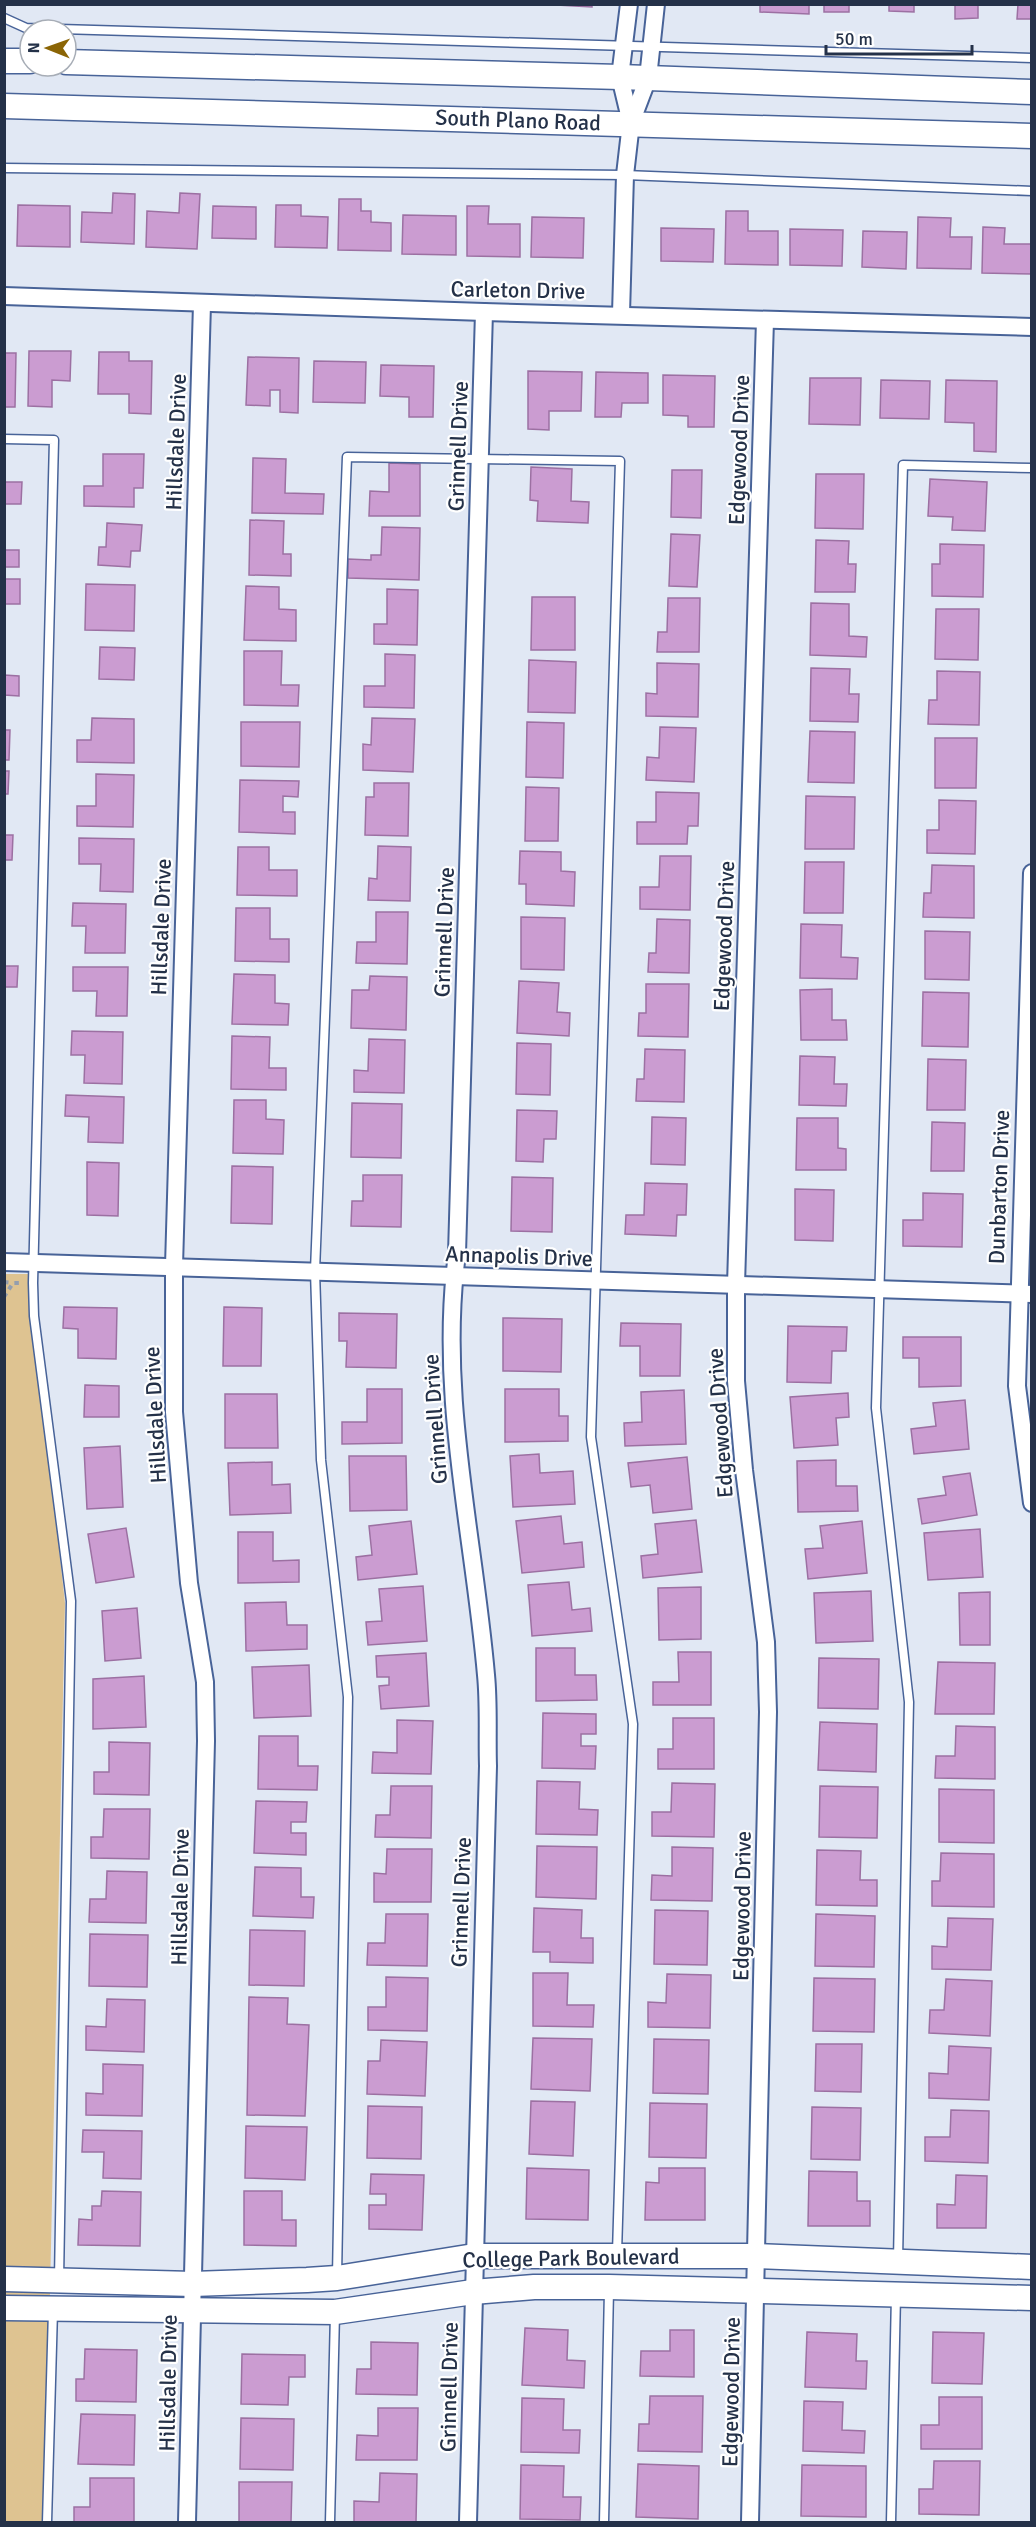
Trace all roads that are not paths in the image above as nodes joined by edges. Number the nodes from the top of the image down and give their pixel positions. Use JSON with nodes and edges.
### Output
{"nodes":[{"id":1,"x":629,"y":4,"type":"edge"},
{"id":2,"x":656,"y":4,"type":"edge"},
{"id":3,"x":4,"y":18,"type":"edge"},
{"id":4,"x":624,"y":45,"type":"junction"},
{"id":5,"x":651,"y":45,"type":"junction"},
{"id":6,"x":1032,"y":57,"type":"edge"},
{"id":7,"x":78,"y":62,"type":"edge"},
{"id":8,"x":620,"y":77,"type":"junction"},
{"id":9,"x":648,"y":78,"type":"junction"},
{"id":10,"x":1032,"y":92,"type":"edge"},
{"id":11,"x":4,"y":106,"type":"edge"},
{"id":12,"x":631,"y":123,"type":"junction"},
{"id":13,"x":1032,"y":136,"type":"edge"},
{"id":14,"x":4,"y":168,"type":"edge"},
{"id":15,"x":625,"y":175,"type":"junction"},
{"id":16,"x":1032,"y":191,"type":"edge"},
{"id":17,"x":4,"y":296,"type":"edge"},
{"id":18,"x":202,"y":304,"type":"junction"},
{"id":19,"x":484,"y":312,"type":"junction"},
{"id":20,"x":621,"y":314,"type":"junction"},
{"id":21,"x":765,"y":320,"type":"junction"},
{"id":22,"x":1032,"y":327,"type":"edge"},
{"id":23,"x":4,"y":439,"type":"edge"},
{"id":24,"x":480,"y":458,"type":"junction"},
{"id":25,"x":1032,"y":468,"type":"edge"},
{"id":26,"x":1032,"y":873,"type":"edge"},
{"id":27,"x":4,"y":1262,"type":"edge"},
{"id":28,"x":34,"y":1263,"type":"junction"},
{"id":29,"x":174,"y":1266,"type":"junction"},
{"id":30,"x":315,"y":1271,"type":"junction"},
{"id":31,"x":454,"y":1276,"type":"junction"},
{"id":32,"x":596,"y":1280,"type":"junction"},
{"id":33,"x":736,"y":1285,"type":"junction"},
{"id":34,"x":878,"y":1288,"type":"junction"},
{"id":35,"x":1025,"y":1294,"type":"edge"},
{"id":36,"x":1032,"y":1503,"type":"edge"},
{"id":37,"x":474,"y":2256,"type":"junction"},
{"id":38,"x":617,"y":2256,"type":"junction"},
{"id":39,"x":757,"y":2256,"type":"junction"},
{"id":40,"x":898,"y":2262,"type":"junction"},
{"id":41,"x":1032,"y":2266,"type":"edge"},
{"id":42,"x":337,"y":2278,"type":"junction"},
{"id":43,"x":4,"y":2279,"type":"edge"},
{"id":44,"x":58,"y":2280,"type":"junction"},
{"id":45,"x":193,"y":2284,"type":"junction"},
{"id":46,"x":609,"y":2287,"type":"junction"},
{"id":47,"x":474,"y":2292,"type":"junction"},
{"id":48,"x":756,"y":2292,"type":"junction"},
{"id":49,"x":896,"y":2295,"type":"junction"},
{"id":50,"x":1032,"y":2298,"type":"edge"},
{"id":51,"x":4,"y":2308,"type":"edge"},
{"id":52,"x":53,"y":2309,"type":"junction"},
{"id":53,"x":192,"y":2311,"type":"junction"},
{"id":54,"x":335,"y":2312,"type":"junction"},
{"id":55,"x":48,"y":2523,"type":"edge"},
{"id":56,"x":187,"y":2523,"type":"edge"},
{"id":57,"x":330,"y":2523,"type":"edge"},
{"id":58,"x":468,"y":2523,"type":"edge"},
{"id":59,"x":604,"y":2523,"type":"edge"},
{"id":60,"x":750,"y":2523,"type":"edge"},
{"id":61,"x":891,"y":2523,"type":"edge"}],
"edges":[{"from":1,"to":4,"type":"street"},
{"from":2,"to":5,"type":"street"},
{"from":3,"to":4,"type":"lane"},
{"from":4,"to":5,"type":"lane"},
{"from":4,"to":8,"type":"street"},
{"from":5,"to":6,"type":"lane"},
{"from":5,"to":9,"type":"street"},
{"from":7,"to":8,"type":"street","name":"South Plano Road"},
{"from":8,"to":9,"type":"street","name":"South Plano Road"},
{"from":8,"to":12,"type":"street"},
{"from":9,"to":10,"type":"street","name":"South Plano Road"},
{"from":9,"to":12,"type":"street"},
{"from":11,"to":12,"type":"street","name":"South Plano Road"},
{"from":12,"to":13,"type":"street","name":"South Plano Road"},
{"from":12,"to":15,"type":"street"},
{"from":14,"to":15,"type":"lane"},
{"from":15,"to":16,"type":"lane"},
{"from":15,"to":20,"type":"street"},
{"from":17,"to":18,"type":"street","name":"Carleton Drive"},
{"from":18,"to":19,"type":"street","name":"Carleton Drive"},
{"from":18,"to":29,"type":"street","name":"Hillsdale Drive"},
{"from":19,"to":20,"type":"street","name":"Carleton Drive"},
{"from":19,"to":24,"type":"street","name":"Grinnell Drive"},
{"from":20,"to":21,"type":"street","name":"Carleton Drive"},
{"from":21,"to":22,"type":"street","name":"Carleton Drive"},
{"from":21,"to":33,"type":"street","name":"Edgewood Drive"},
{"from":23,"to":28,"type":"lane"},
{"from":24,"to":30,"type":"lane"},
{"from":24,"to":31,"type":"street","name":"Grinnell Drive"},
{"from":24,"to":32,"type":"lane"},
{"from":25,"to":34,"type":"lane"},
{"from":26,"to":35,"type":"street","name":"Dunbarton Drive"},
{"from":27,"to":28,"type":"street","name":"Annapolis Drive"},
{"from":28,"to":29,"type":"street","name":"Annapolis Drive"},
{"from":28,"to":44,"type":"lane"},
{"from":29,"to":30,"type":"street","name":"Annapolis Drive"},
{"from":29,"to":45,"type":"street","name":"Hillsdale Drive"},
{"from":30,"to":31,"type":"street","name":"Annapolis Drive"},
{"from":30,"to":42,"type":"lane"},
{"from":31,"to":32,"type":"street","name":"Annapolis Drive"},
{"from":31,"to":37,"type":"street","name":"Grinnell Drive"},
{"from":32,"to":33,"type":"street","name":"Annapolis Drive"},
{"from":32,"to":38,"type":"lane"},
{"from":33,"to":34,"type":"street","name":"Annapolis Drive"},
{"from":33,"to":39,"type":"street","name":"Edgewood Drive"},
{"from":34,"to":35,"type":"street","name":"Annapolis Drive"},
{"from":34,"to":40,"type":"lane"},
{"from":35,"to":36,"type":"street","name":"Dunbarton Drive"},
{"from":37,"to":38,"type":"street","name":"College Park Boulevard"},
{"from":37,"to":42,"type":"street","name":"College Park Boulevard"},
{"from":37,"to":47,"type":"street","name":"Grinnell Drive"},
{"from":38,"to":39,"type":"street","name":"College Park Boulevard"},
{"from":39,"to":40,"type":"street","name":"College Park Boulevard"},
{"from":39,"to":48,"type":"street","name":"Edgewood Drive"},
{"from":40,"to":41,"type":"street","name":"College Park Boulevard"},
{"from":42,"to":45,"type":"street","name":"College Park Boulevard"},
{"from":43,"to":44,"type":"street","name":"College Park Boulevard"},
{"from":44,"to":45,"type":"street","name":"College Park Boulevard"},
{"from":45,"to":53,"type":"street","name":"Hillsdale Drive"},
{"from":46,"to":47,"type":"street","name":"College Park Boulevard"},
{"from":46,"to":48,"type":"street","name":"College Park Boulevard"},
{"from":46,"to":59,"type":"lane"},
{"from":47,"to":54,"type":"street","name":"College Park Boulevard"},
{"from":47,"to":58,"type":"street","name":"Grinnell Drive"},
{"from":48,"to":49,"type":"street","name":"College Park Boulevard"},
{"from":48,"to":60,"type":"street","name":"Edgewood Drive"},
{"from":49,"to":50,"type":"street","name":"College Park Boulevard"},
{"from":49,"to":61,"type":"lane"},
{"from":51,"to":52,"type":"street","name":"College Park Boulevard"},
{"from":52,"to":53,"type":"street","name":"College Park Boulevard"},
{"from":52,"to":55,"type":"lane"},
{"from":53,"to":54,"type":"street","name":"College Park Boulevard"},
{"from":53,"to":56,"type":"street","name":"Hillsdale Drive"},
{"from":54,"to":57,"type":"lane"}]}
